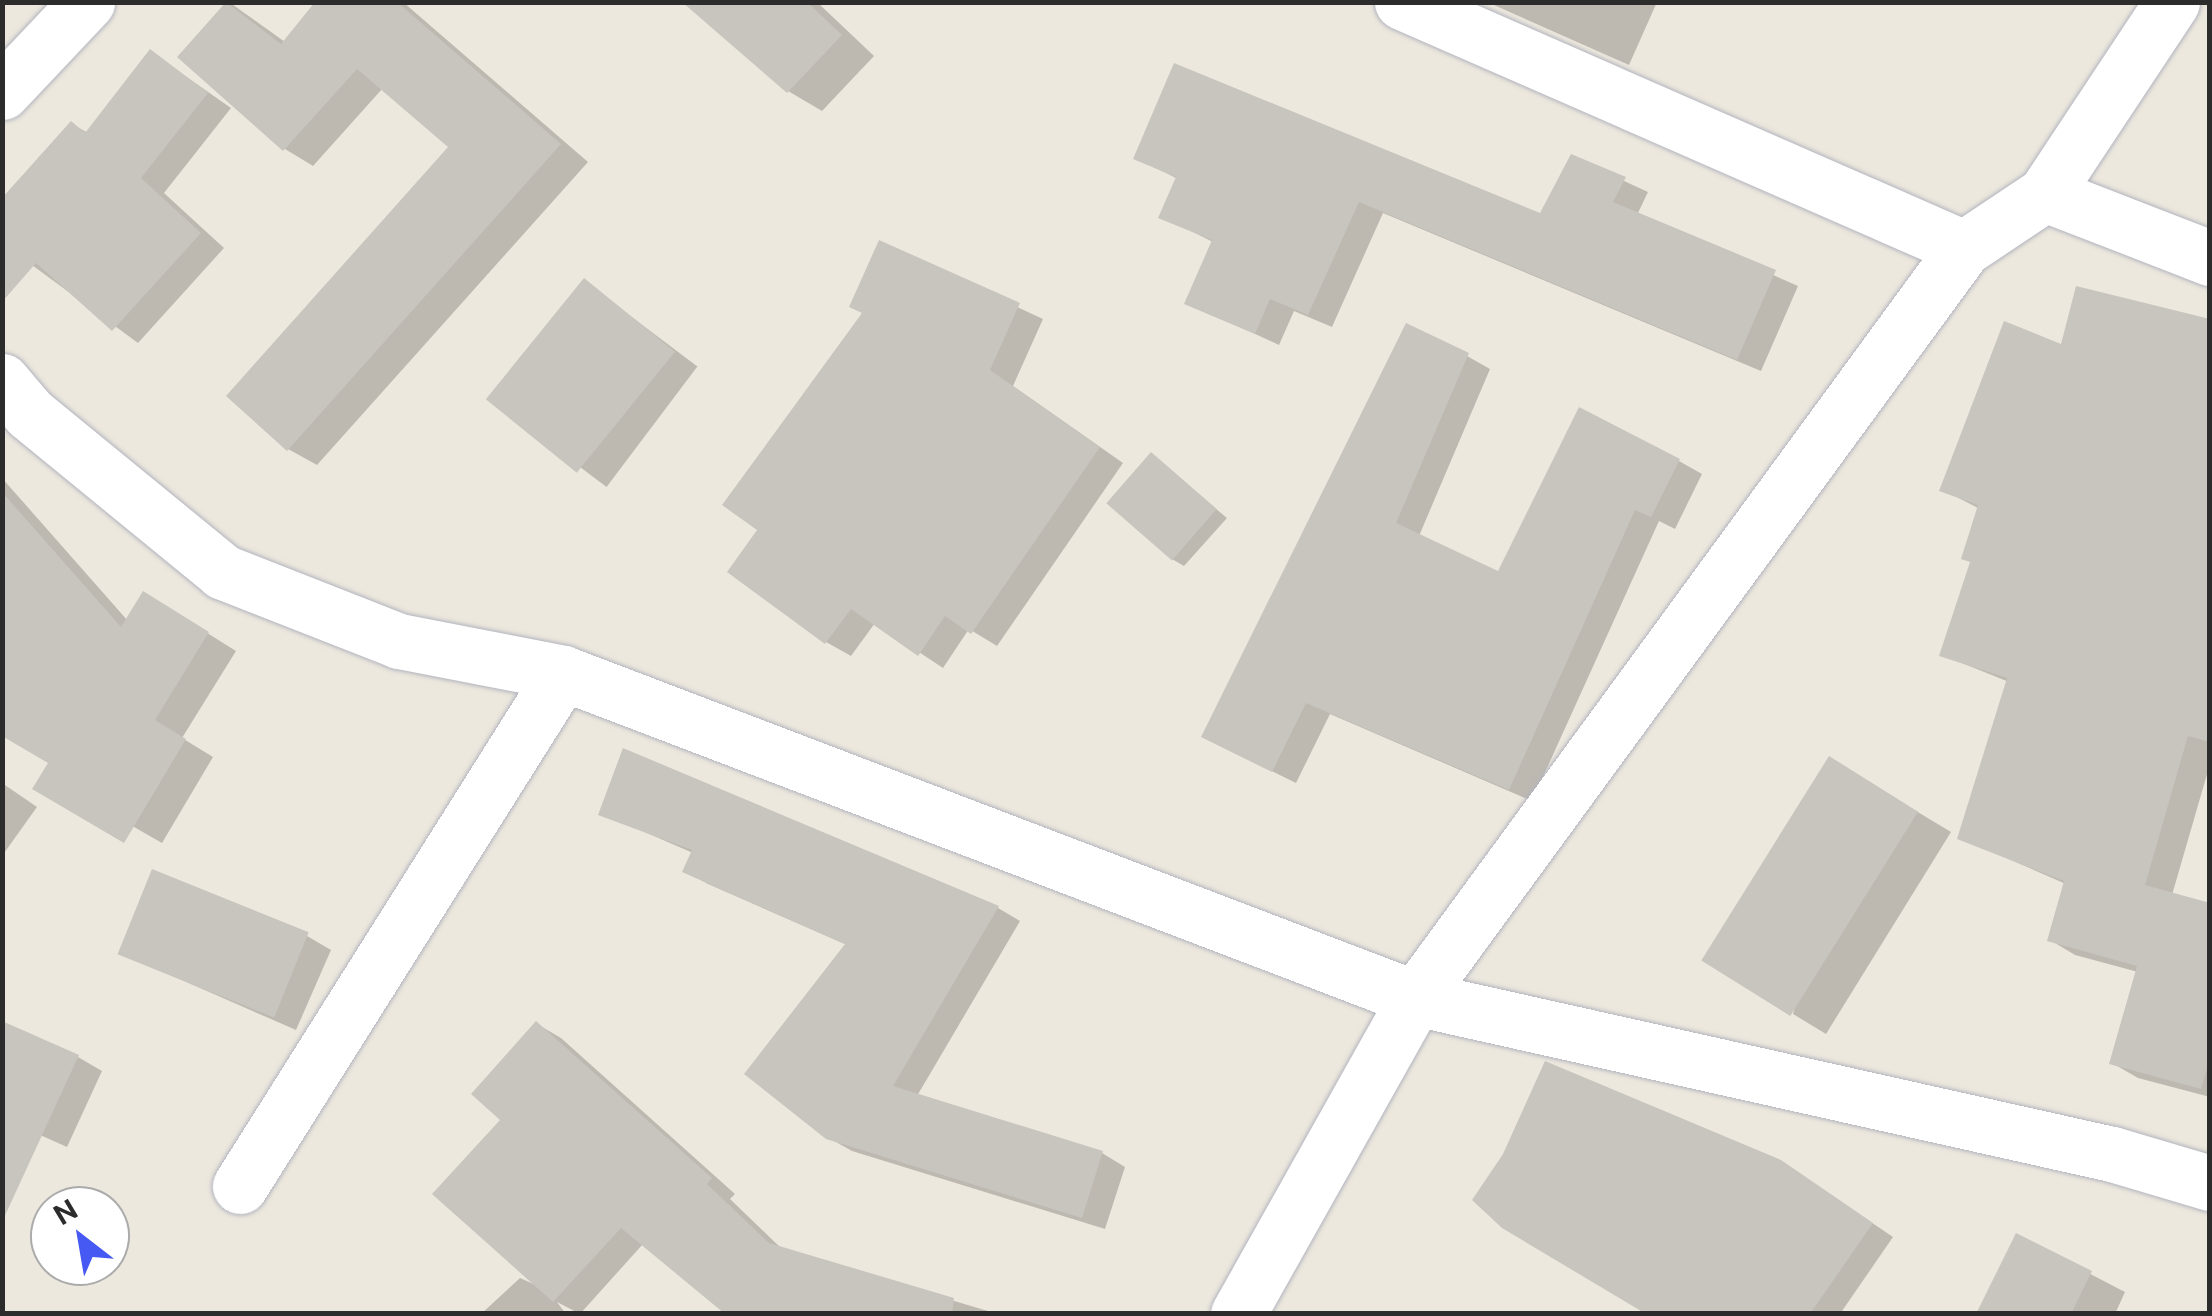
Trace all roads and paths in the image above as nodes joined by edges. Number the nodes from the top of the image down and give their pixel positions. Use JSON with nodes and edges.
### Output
{"nodes":[{"id":1,"x":88,"y":2,"type":"edge"},
{"id":2,"x":1402,"y":2,"type":"edge"},
{"id":3,"x":2172,"y":2,"type":"edge"},
{"id":4,"x":2,"y":92,"type":"edge"},
{"id":5,"x":2046,"y":194,"type":"junction"},
{"id":6,"x":1964,"y":248,"type":"junction"},
{"id":7,"x":2210,"y":258,"type":"edge"},
{"id":8,"x":2,"y":380,"type":"edge"},
{"id":9,"x":562,"y":674,"type":"junction"},
{"id":10,"x":1415,"y":998,"type":"junction"},
{"id":11,"x":2210,"y":1183,"type":"edge"},
{"id":12,"x":240,"y":1186,"type":"dead end"},
{"id":13,"x":1238,"y":1314,"type":"edge"}],
"edges":[{"from":1,"to":4,"type":"street"},
{"from":2,"to":6,"type":"street"},
{"from":3,"to":5,"type":"street"},
{"from":5,"to":6,"type":"street"},
{"from":5,"to":7,"type":"street"},
{"from":6,"to":10,"type":"street"},
{"from":8,"to":9,"type":"street"},
{"from":9,"to":10,"type":"street"},
{"from":9,"to":12,"type":"street"},
{"from":10,"to":11,"type":"street"},
{"from":10,"to":13,"type":"street"}]}
